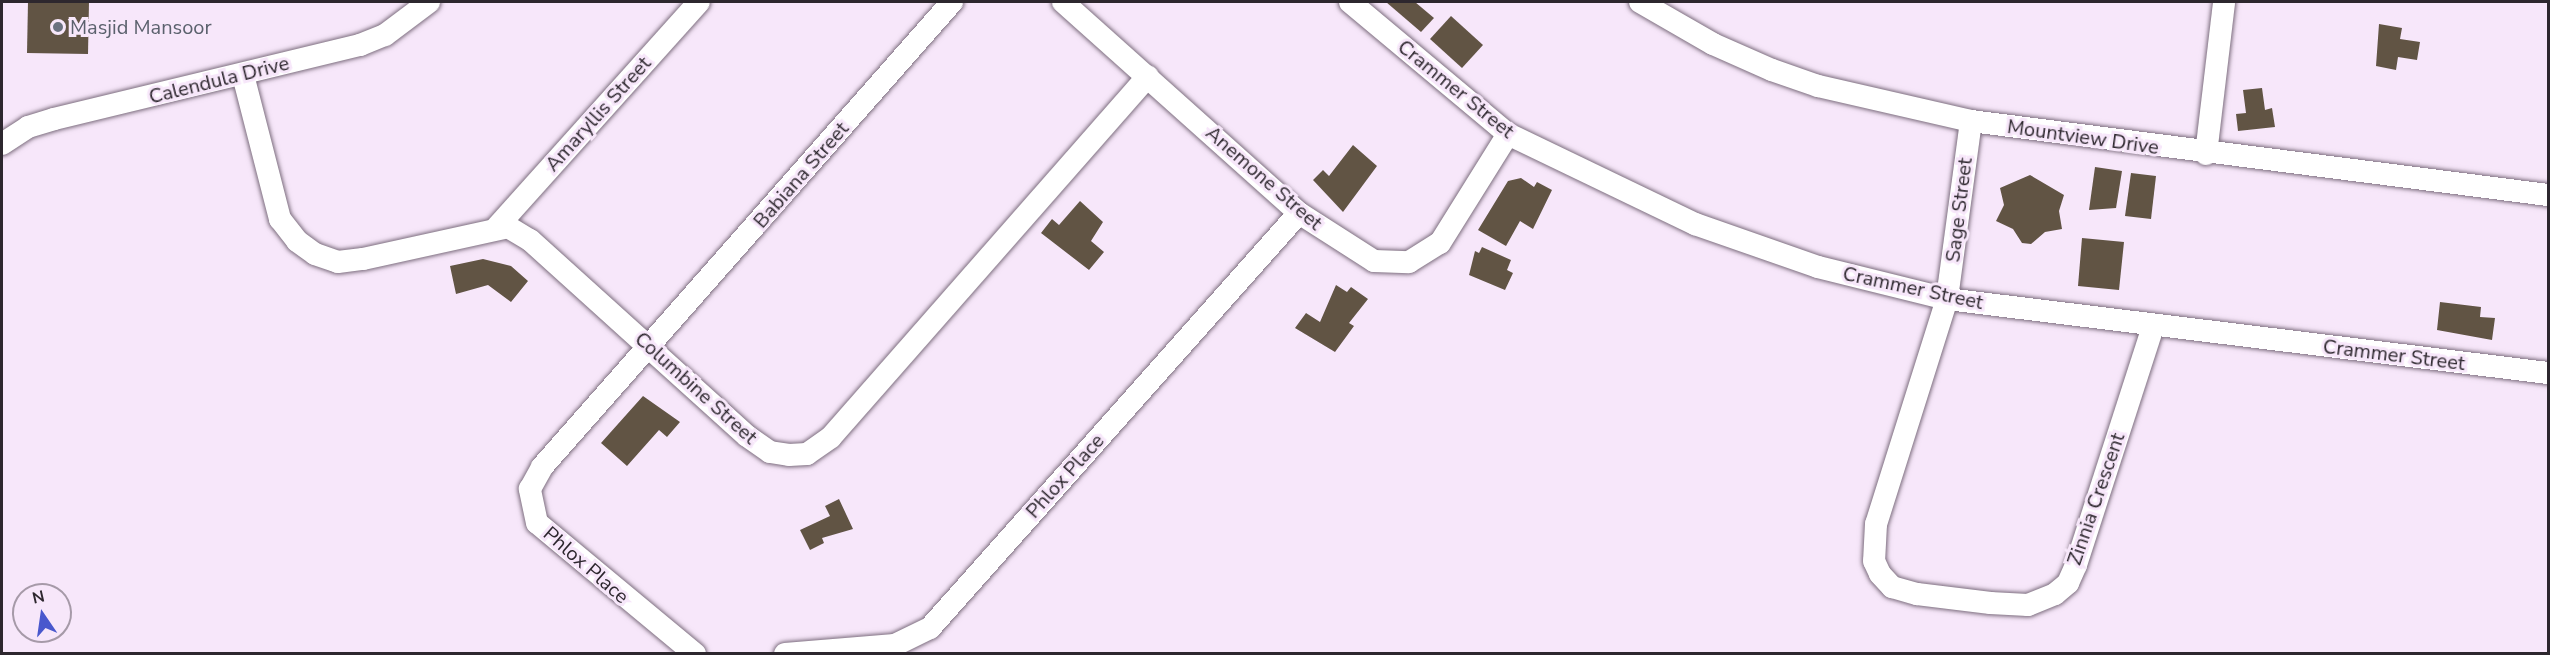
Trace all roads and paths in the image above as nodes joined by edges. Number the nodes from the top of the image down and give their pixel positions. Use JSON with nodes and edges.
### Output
{"nodes":[{"id":1,"x":429,"y":2,"type":"edge"},
{"id":2,"x":699,"y":2,"type":"edge"},
{"id":3,"x":952,"y":2,"type":"edge"},
{"id":4,"x":1063,"y":2,"type":"edge"},
{"id":5,"x":1350,"y":2,"type":"edge"},
{"id":6,"x":1640,"y":2,"type":"edge"},
{"id":7,"x":2224,"y":2,"type":"edge"},
{"id":8,"x":243,"y":75,"type":"junction"},
{"id":9,"x":1148,"y":76,"type":"junction"},
{"id":10,"x":1971,"y":121,"type":"junction"},
{"id":11,"x":1508,"y":134,"type":"junction"},
{"id":12,"x":3,"y":139,"type":"edge"},
{"id":13,"x":2206,"y":154,"type":"junction"},
{"id":14,"x":2548,"y":195,"type":"edge"},
{"id":15,"x":1299,"y":213,"type":"junction"},
{"id":16,"x":497,"y":227,"type":"junction"},
{"id":17,"x":1947,"y":299,"type":"junction"},
{"id":18,"x":2152,"y":327,"type":"junction"},
{"id":19,"x":650,"y":348,"type":"junction"},
{"id":20,"x":2548,"y":374,"type":"edge"},
{"id":21,"x":695,"y":654,"type":"edge"},
{"id":22,"x":785,"y":654,"type":"edge"}],
"edges":[{"from":1,"to":8,"type":"street","name":"Calendula Drive"},
{"from":2,"to":16,"type":"street","name":"Amaryllis Street"},
{"from":3,"to":19,"type":"street","name":"Babiana Street"},
{"from":4,"to":9,"type":"street","name":"Anemone Street"},
{"from":5,"to":11,"type":"street","name":"Crammer Street"},
{"from":6,"to":10,"type":"street","name":"Mountview Drive"},
{"from":7,"to":13,"type":"street"},
{"from":8,"to":12,"type":"street","name":"Calendula Drive"},
{"from":8,"to":16,"type":"street"},
{"from":9,"to":15,"type":"street","name":"Anemone Street"},
{"from":9,"to":19,"type":"street","name":"Columbine Street"},
{"from":10,"to":13,"type":"street","name":"Mountview Drive"},
{"from":10,"to":17,"type":"street","name":"Sage Street"},
{"from":11,"to":15,"type":"street","name":"Anemone Street"},
{"from":11,"to":17,"type":"street","name":"Crammer Street"},
{"from":13,"to":14,"type":"street","name":"Mountview Drive"},
{"from":15,"to":22,"type":"street","name":"Phlox Place"},
{"from":16,"to":19,"type":"street","name":"Columbine Street"},
{"from":17,"to":18,"type":"street","name":"Crammer Street"},
{"from":17,"to":18,"type":"street","name":"Zinnia Crescent"},
{"from":18,"to":20,"type":"street","name":"Crammer Street"},
{"from":19,"to":21,"type":"street","name":"Phlox Place"}]}
